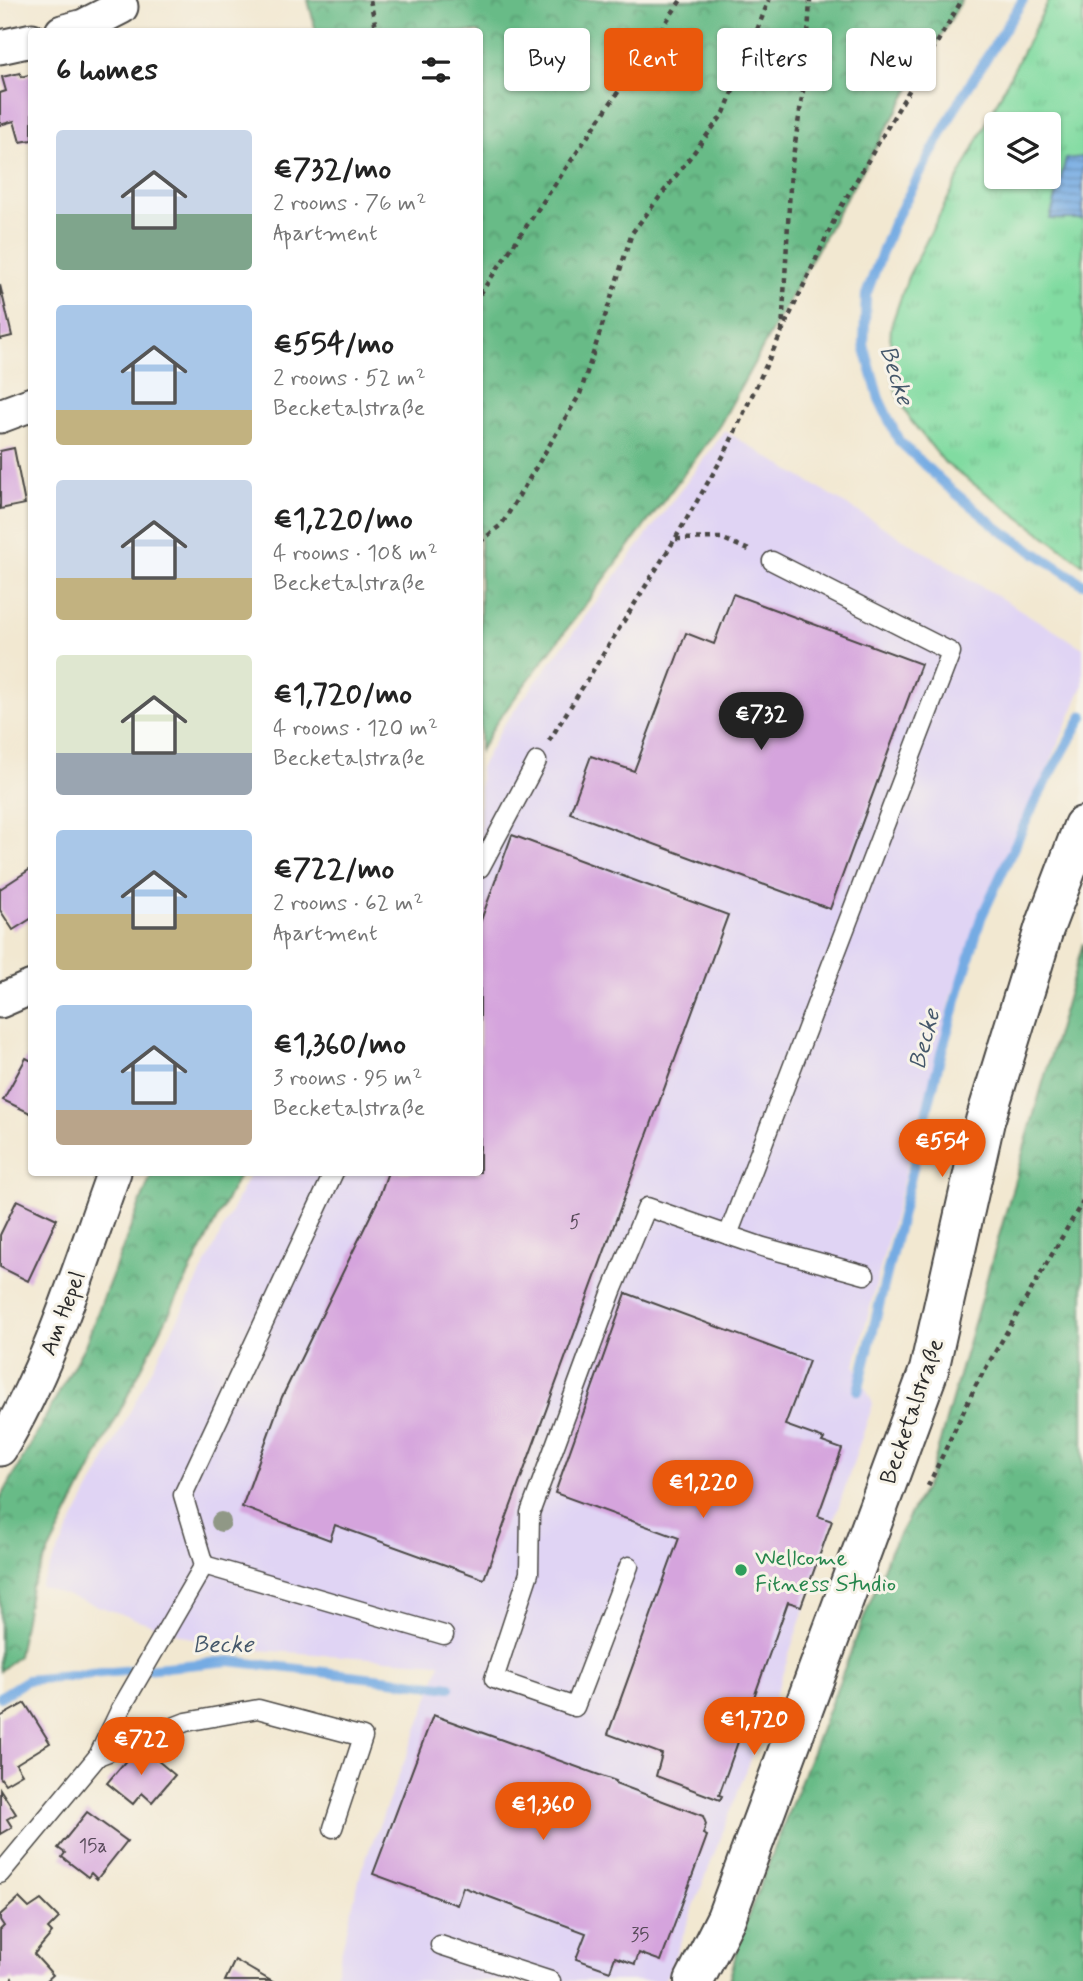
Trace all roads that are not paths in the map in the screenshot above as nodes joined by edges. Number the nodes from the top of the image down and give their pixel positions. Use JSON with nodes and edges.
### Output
{"nodes":[{"id":1,"x":121,"y":7,"type":"dead end"},
{"id":2,"x":77,"y":28,"type":"edge"},
{"id":3,"x":28,"y":41,"type":"edge"},
{"id":4,"x":0,"y":47,"type":"edge"},
{"id":5,"x":28,"y":406,"type":"edge"},
{"id":6,"x":0,"y":416,"type":"edge"},
{"id":7,"x":772,"y":561,"type":"road end"},
{"id":8,"x":537,"y":761,"type":"road end"},
{"id":9,"x":1083,"y":826,"type":"edge"},
{"id":10,"x":483,"y":862,"type":"edge"},
{"id":11,"x":28,"y":989,"type":"edge"},
{"id":12,"x":0,"y":1001,"type":"edge"},
{"id":13,"x":113,"y":1176,"type":"edge"},
{"id":14,"x":332,"y":1176,"type":"edge"},
{"id":15,"x":727,"y":1235,"type":"junction"},
{"id":16,"x":865,"y":1275,"type":"dead end"},
{"id":17,"x":5,"y":1429,"type":"edge"},
{"id":18,"x":204,"y":1565,"type":"junction"},
{"id":19,"x":629,"y":1566,"type":"dead end"},
{"id":20,"x":444,"y":1635,"type":"dead end"},
{"id":21,"x":98,"y":1756,"type":"junction"},
{"id":22,"x":333,"y":1828,"type":"dead end"},
{"id":23,"x":0,"y":1874,"type":"edge"},
{"id":24,"x":440,"y":1945,"type":"dead end"},
{"id":25,"x":551,"y":1981,"type":"edge"},
{"id":26,"x":694,"y":1981,"type":"edge"}],
"edges":[{"from":1,"to":2,"type":"street"},
{"from":3,"to":4,"type":"street"},
{"from":5,"to":6,"type":"street"},
{"from":7,"to":15,"type":"lane"},
{"from":8,"to":10,"type":"lane"},
{"from":9,"to":26,"type":"main road","name":"Becketalstraße"},
{"from":11,"to":12,"type":"street"},
{"from":13,"to":17,"type":"street","name":"Am Hepel"},
{"from":14,"to":18,"type":"lane"},
{"from":15,"to":16,"type":"lane"},
{"from":15,"to":19,"type":"lane"},
{"from":18,"to":20,"type":"lane"},
{"from":18,"to":21,"type":"lane"},
{"from":21,"to":22,"type":"lane"},
{"from":21,"to":23,"type":"lane"},
{"from":24,"to":25,"type":"lane"}]}
